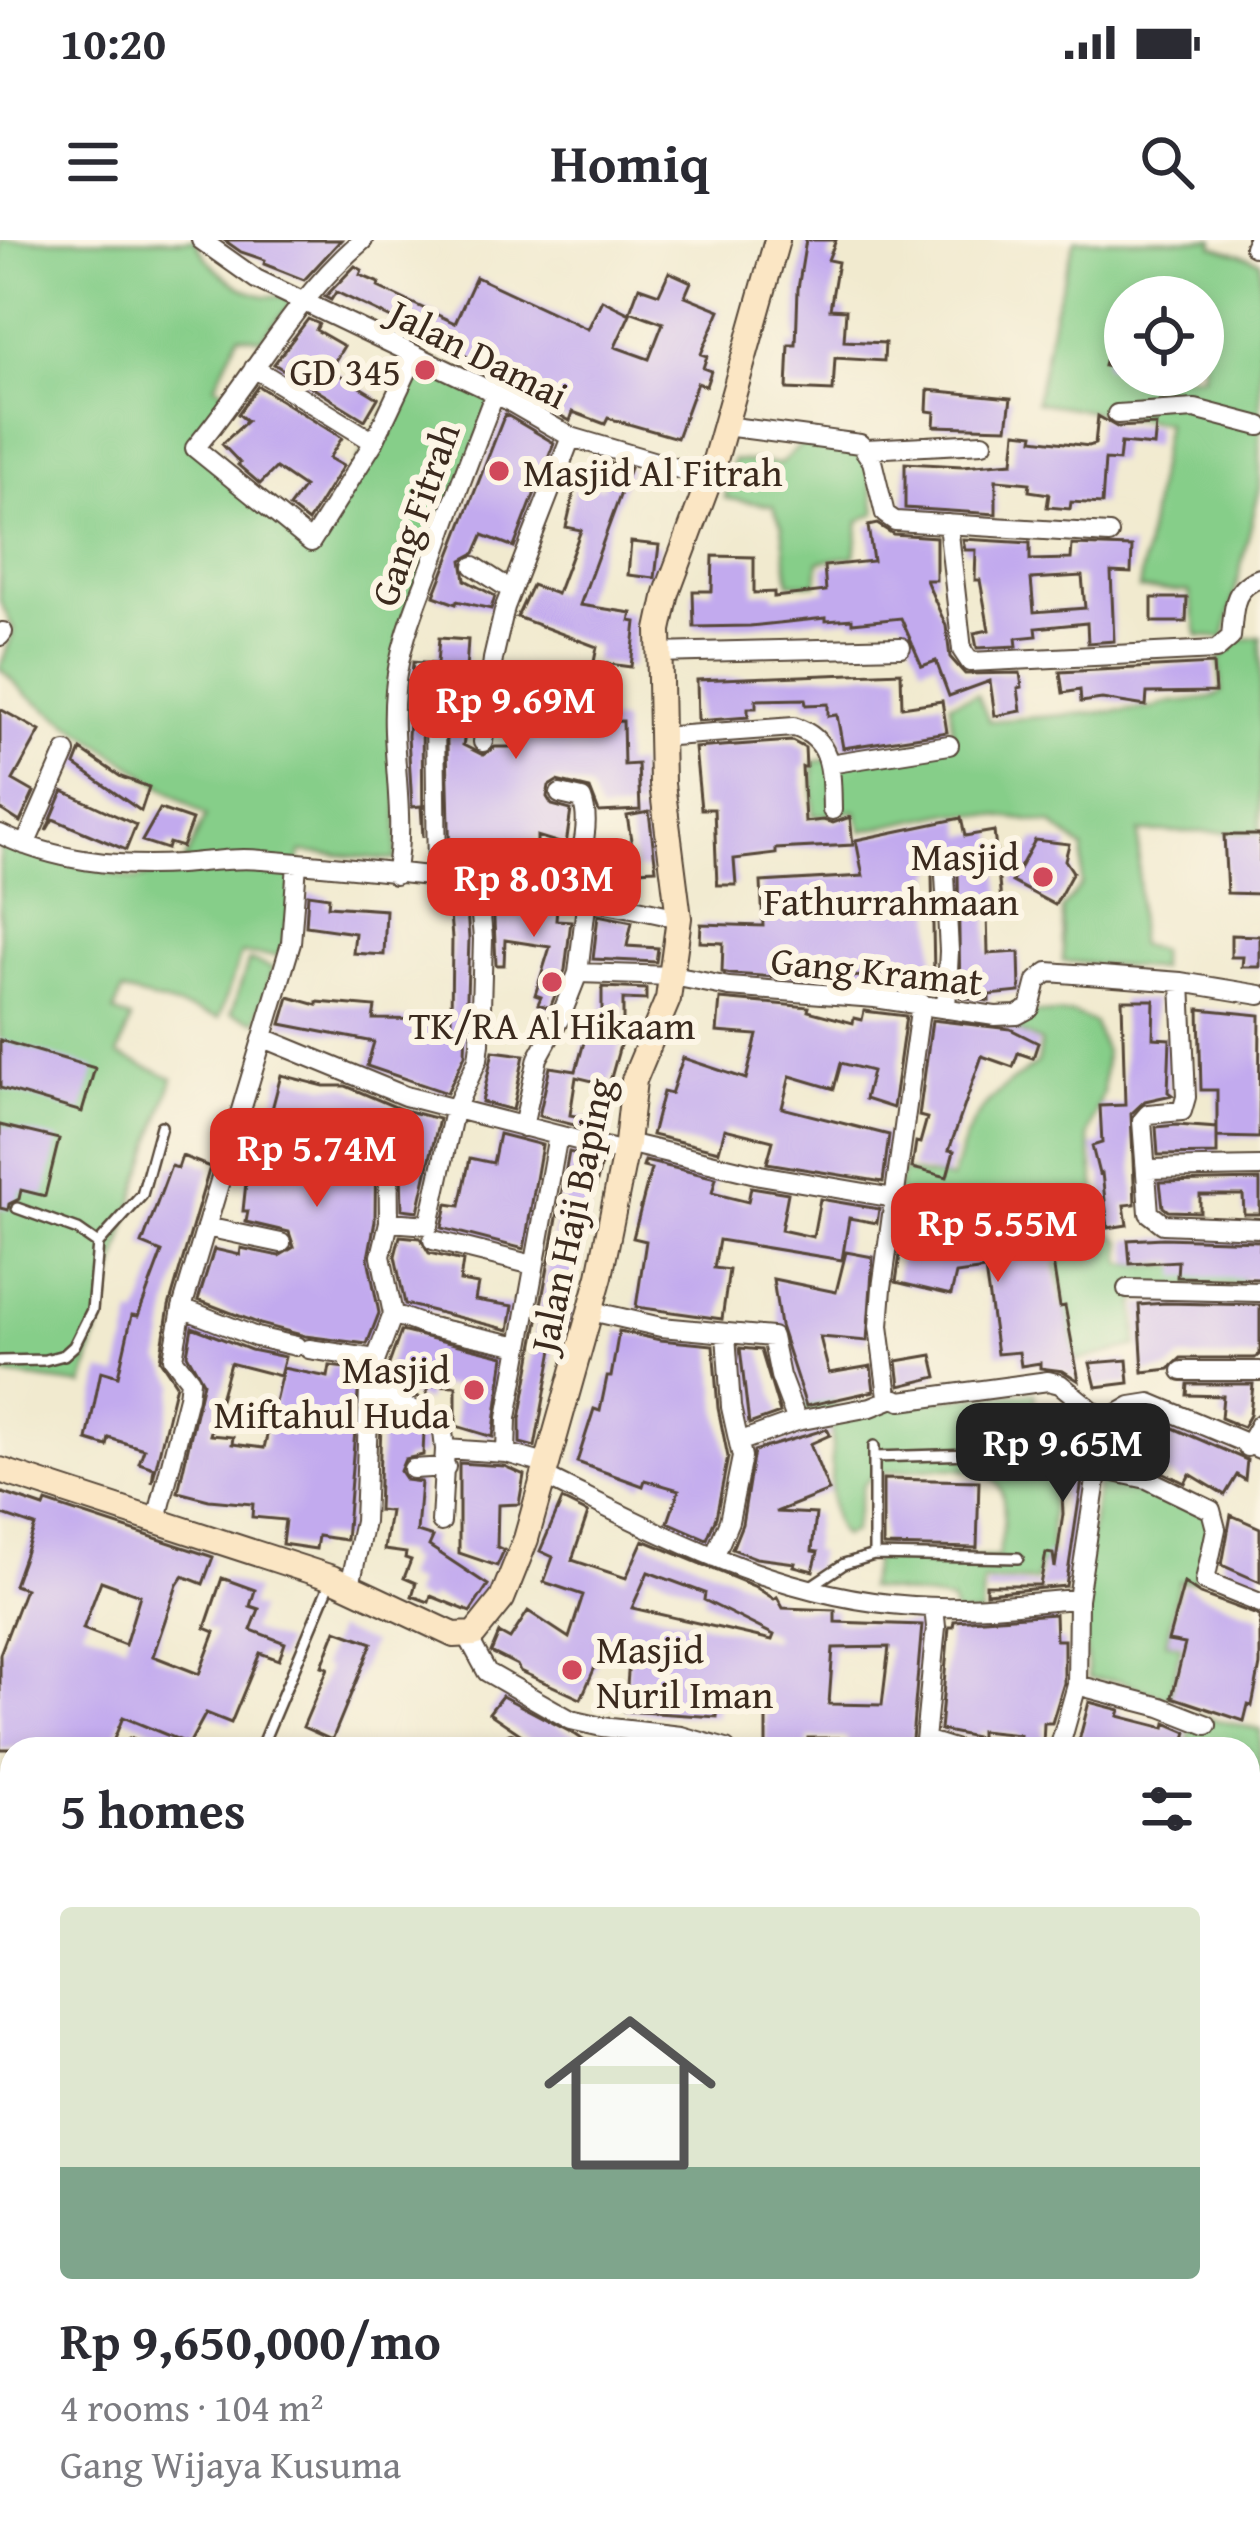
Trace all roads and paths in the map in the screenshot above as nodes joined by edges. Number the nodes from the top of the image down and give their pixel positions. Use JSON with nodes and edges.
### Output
{"nodes":[{"id":1,"x":200,"y":240,"type":"edge"},
{"id":2,"x":363,"y":240,"type":"edge"},
{"id":3,"x":777,"y":240,"type":"edge"},
{"id":4,"x":304,"y":301,"type":"junction"},
{"id":5,"x":416,"y":355,"type":"junction"},
{"id":6,"x":254,"y":368,"type":"junction"},
{"id":7,"x":495,"y":393,"type":"junction"},
{"id":8,"x":1118,"y":414,"type":"dead end"},
{"id":9,"x":725,"y":426,"type":"junction"},
{"id":10,"x":1260,"y":426,"type":"edge"},
{"id":11,"x":571,"y":437,"type":"junction"},
{"id":12,"x":374,"y":442,"type":"junction"},
{"id":13,"x":983,"y":443,"type":"dead end"},
{"id":14,"x":866,"y":449,"type":"junction"},
{"id":15,"x":710,"y":478,"type":"junction"},
{"id":16,"x":949,"y":524,"type":"junction"},
{"id":17,"x":1109,"y":533,"type":"dead end"},
{"id":18,"x":474,"y":566,"type":"dead end"},
{"id":19,"x":1260,"y":578,"type":"edge"},
{"id":20,"x":511,"y":590,"type":"junction"},
{"id":21,"x":902,"y":647,"type":"dead end"},
{"id":22,"x":657,"y":652,"type":"junction"},
{"id":23,"x":435,"y":713,"type":"dead end"},
{"id":24,"x":659,"y":737,"type":"junction"},
{"id":25,"x":483,"y":742,"type":"dead end"},
{"id":26,"x":949,"y":745,"type":"dead end"},
{"id":27,"x":66,"y":752,"type":"dead end"},
{"id":28,"x":830,"y":764,"type":"junction"},
{"id":29,"x":560,"y":794,"type":"dead end"},
{"id":30,"x":832,"y":810,"type":"dead end"},
{"id":31,"x":0,"y":834,"type":"edge"},
{"id":32,"x":25,"y":844,"type":"junction"},
{"id":33,"x":297,"y":864,"type":"junction"},
{"id":34,"x":395,"y":874,"type":"junction"},
{"id":35,"x":945,"y":875,"type":"dead end"},
{"id":36,"x":437,"y":878,"type":"junction"},
{"id":37,"x":478,"y":881,"type":"junction"},
{"id":38,"x":579,"y":896,"type":"junction"},
{"id":39,"x":679,"y":918,"type":"junction"},
{"id":40,"x":578,"y":973,"type":"junction"},
{"id":41,"x":673,"y":976,"type":"junction"},
{"id":42,"x":1181,"y":982,"type":"junction"},
{"id":43,"x":1260,"y":995,"type":"edge"},
{"id":44,"x":921,"y":1003,"type":"junction"},
{"id":45,"x":946,"y":1009,"type":"junction"},
{"id":46,"x":264,"y":1038,"type":"junction"},
{"id":47,"x":454,"y":1111,"type":"junction"},
{"id":48,"x":161,"y":1126,"type":"dead end"},
{"id":49,"x":523,"y":1126,"type":"junction"},
{"id":50,"x":388,"y":1135,"type":"dead end"},
{"id":51,"x":558,"y":1135,"type":"junction"},
{"id":52,"x":625,"y":1147,"type":"junction"},
{"id":53,"x":1260,"y":1167,"type":"edge"},
{"id":54,"x":1146,"y":1169,"type":"junction"},
{"id":55,"x":894,"y":1198,"type":"junction"},
{"id":56,"x":17,"y":1208,"type":"dead end"},
{"id":57,"x":389,"y":1222,"type":"junction"},
{"id":58,"x":206,"y":1227,"type":"junction"},
{"id":59,"x":1260,"y":1228,"type":"edge"},
{"id":60,"x":431,"y":1232,"type":"junction"},
{"id":61,"x":98,"y":1244,"type":"junction"},
{"id":62,"x":281,"y":1244,"type":"dead end"},
{"id":63,"x":533,"y":1264,"type":"junction"},
{"id":64,"x":1127,"y":1289,"type":"dead end"},
{"id":65,"x":1260,"y":1292,"type":"edge"},
{"id":66,"x":182,"y":1309,"type":"junction"},
{"id":67,"x":591,"y":1311,"type":"junction"},
{"id":68,"x":393,"y":1314,"type":"junction"},
{"id":69,"x":725,"y":1334,"type":"junction"},
{"id":70,"x":520,"y":1346,"type":"junction"},
{"id":71,"x":376,"y":1359,"type":"junction"},
{"id":72,"x":0,"y":1361,"type":"edge"},
{"id":73,"x":1183,"y":1371,"type":"dead end"},
{"id":74,"x":1260,"y":1371,"type":"edge"},
{"id":75,"x":369,"y":1390,"type":"junction"},
{"id":76,"x":891,"y":1399,"type":"junction"},
{"id":77,"x":797,"y":1421,"type":"junction"},
{"id":78,"x":1105,"y":1421,"type":"junction"},
{"id":79,"x":1260,"y":1424,"type":"edge"},
{"id":80,"x":741,"y":1441,"type":"junction"},
{"id":81,"x":1253,"y":1448,"type":"edge"},
{"id":82,"x":506,"y":1453,"type":"junction"},
{"id":83,"x":1006,"y":1453,"type":"dead end"},
{"id":84,"x":446,"y":1458,"type":"junction"},
{"id":85,"x":1096,"y":1468,"type":"junction"},
{"id":86,"x":412,"y":1469,"type":"dead end"},
{"id":87,"x":0,"y":1470,"type":"edge"},
{"id":88,"x":547,"y":1471,"type":"junction"},
{"id":89,"x":441,"y":1522,"type":"dead end"},
{"id":90,"x":156,"y":1523,"type":"junction"},
{"id":91,"x":874,"y":1555,"type":"junction"},
{"id":92,"x":714,"y":1557,"type":"junction"},
{"id":93,"x":1018,"y":1558,"type":"dead end"},
{"id":94,"x":341,"y":1581,"type":"junction"},
{"id":95,"x":807,"y":1589,"type":"junction"},
{"id":96,"x":1078,"y":1600,"type":"junction"},
{"id":97,"x":1260,"y":1603,"type":"edge"},
{"id":98,"x":934,"y":1607,"type":"junction"},
{"id":99,"x":468,"y":1637,"type":"junction"},
{"id":100,"x":1077,"y":1684,"type":"junction"},
{"id":101,"x":1207,"y":1725,"type":"dead end"},
{"id":102,"x":266,"y":1737,"type":"edge"},
{"id":103,"x":684,"y":1737,"type":"edge"},
{"id":104,"x":925,"y":1737,"type":"edge"},
{"id":105,"x":1062,"y":1737,"type":"edge"}],
"edges":[{"from":1,"to":4,"type":"street","name":"Jalan Damai"},
{"from":2,"to":4,"type":"street"},
{"from":3,"to":9,"type":"street","name":"Jalan Haji Baping"},
{"from":4,"to":5,"type":"street","name":"Jalan Damai"},
{"from":4,"to":6,"type":"street"},
{"from":5,"to":7,"type":"street","name":"Jalan Damai"},
{"from":5,"to":12,"type":"street"},
{"from":6,"to":12,"type":"street"},
{"from":6,"to":12,"type":"street"},
{"from":7,"to":11,"type":"street","name":"Jalan Damai"},
{"from":7,"to":34,"type":"street","name":"Gang Fitrah"},
{"from":8,"to":10,"type":"street"},
{"from":9,"to":14,"type":"street"},
{"from":9,"to":15,"type":"street","name":"Jalan Haji Baping"},
{"from":11,"to":15,"type":"street","name":"Jalan Damai"},
{"from":11,"to":20,"type":"street","name":"Jalan Damai"},
{"from":13,"to":14,"type":"street"},
{"from":14,"to":16,"type":"street"},
{"from":15,"to":22,"type":"street","name":"Jalan Haji Baping"},
{"from":16,"to":17,"type":"street"},
{"from":16,"to":19,"type":"street"},
{"from":18,"to":20,"type":"street"},
{"from":20,"to":25,"type":"street","name":"Jalan Damai"},
{"from":21,"to":22,"type":"street"},
{"from":22,"to":24,"type":"street","name":"Jalan Haji Baping"},
{"from":23,"to":36,"type":"street"},
{"from":24,"to":28,"type":"street"},
{"from":24,"to":39,"type":"street","name":"Jalan Haji Baping"},
{"from":26,"to":28,"type":"street"},
{"from":27,"to":32,"type":"street"},
{"from":28,"to":30,"type":"street"},
{"from":29,"to":38,"type":"street"},
{"from":31,"to":32,"type":"street"},
{"from":32,"to":33,"type":"street"},
{"from":33,"to":34,"type":"street"},
{"from":33,"to":46,"type":"street"},
{"from":34,"to":36,"type":"street"},
{"from":35,"to":45,"type":"street"},
{"from":36,"to":37,"type":"street"},
{"from":37,"to":38,"type":"street"},
{"from":37,"to":47,"type":"street"},
{"from":38,"to":39,"type":"street"},
{"from":38,"to":40,"type":"street"},
{"from":39,"to":41,"type":"street","name":"Jalan Haji Baping"},
{"from":40,"to":41,"type":"street","name":"Gang Kramat"},
{"from":40,"to":49,"type":"street"},
{"from":41,"to":44,"type":"street","name":"Gang Kramat"},
{"from":41,"to":52,"type":"street","name":"Jalan Haji Baping"},
{"from":42,"to":43,"type":"street","name":"Gang Kramat"},
{"from":42,"to":45,"type":"street","name":"Gang Kramat"},
{"from":42,"to":54,"type":"street"},
{"from":44,"to":45,"type":"street","name":"Gang Kramat"},
{"from":44,"to":55,"type":"street"},
{"from":46,"to":47,"type":"street"},
{"from":46,"to":58,"type":"street"},
{"from":47,"to":49,"type":"street"},
{"from":47,"to":60,"type":"street"},
{"from":48,"to":61,"type":"lane"},
{"from":49,"to":51,"type":"street"},
{"from":50,"to":57,"type":"street"},
{"from":51,"to":52,"type":"street"},
{"from":51,"to":63,"type":"street"},
{"from":52,"to":55,"type":"street"},
{"from":52,"to":67,"type":"street","name":"Jalan Haji Baping"},
{"from":53,"to":54,"type":"street"},
{"from":54,"to":59,"type":"street"},
{"from":55,"to":76,"type":"street"},
{"from":56,"to":61,"type":"lane"},
{"from":57,"to":60,"type":"street"},
{"from":57,"to":68,"type":"street"},
{"from":58,"to":62,"type":"street"},
{"from":58,"to":66,"type":"street"},
{"from":60,"to":63,"type":"street"},
{"from":61,"to":72,"type":"lane"},
{"from":63,"to":70,"type":"street"},
{"from":64,"to":65,"type":"street"},
{"from":66,"to":71,"type":"street"},
{"from":66,"to":90,"type":"street"},
{"from":67,"to":69,"type":"street"},
{"from":67,"to":88,"type":"street","name":"Jalan Haji Baping"},
{"from":68,"to":70,"type":"street"},
{"from":68,"to":71,"type":"street"},
{"from":69,"to":77,"type":"street"},
{"from":69,"to":80,"type":"street"},
{"from":70,"to":82,"type":"street"},
{"from":71,"to":75,"type":"street"},
{"from":73,"to":74,"type":"street"},
{"from":75,"to":84,"type":"street"},
{"from":75,"to":94,"type":"street"},
{"from":76,"to":77,"type":"street"},
{"from":76,"to":78,"type":"street"},
{"from":77,"to":80,"type":"street"},
{"from":78,"to":81,"type":"street"},
{"from":78,"to":85,"type":"street"},
{"from":79,"to":81,"type":"street"},
{"from":80,"to":92,"type":"street"},
{"from":82,"to":84,"type":"street"},
{"from":82,"to":88,"type":"street"},
{"from":83,"to":91,"type":"lane"},
{"from":84,"to":86,"type":"street"},
{"from":84,"to":89,"type":"street"},
{"from":85,"to":96,"type":"street"},
{"from":85,"to":97,"type":"street"},
{"from":87,"to":90,"type":"street"},
{"from":88,"to":92,"type":"street"},
{"from":88,"to":99,"type":"street","name":"Jalan Haji Baping"},
{"from":90,"to":94,"type":"street"},
{"from":91,"to":93,"type":"lane"},
{"from":91,"to":95,"type":"lane"},
{"from":92,"to":95,"type":"street"},
{"from":94,"to":99,"type":"street"},
{"from":94,"to":102,"type":"lane"},
{"from":95,"to":98,"type":"street"},
{"from":96,"to":98,"type":"street"},
{"from":96,"to":100,"type":"street"},
{"from":98,"to":104,"type":"street"},
{"from":99,"to":103,"type":"street"},
{"from":100,"to":101,"type":"street"},
{"from":100,"to":105,"type":"street"}]}
